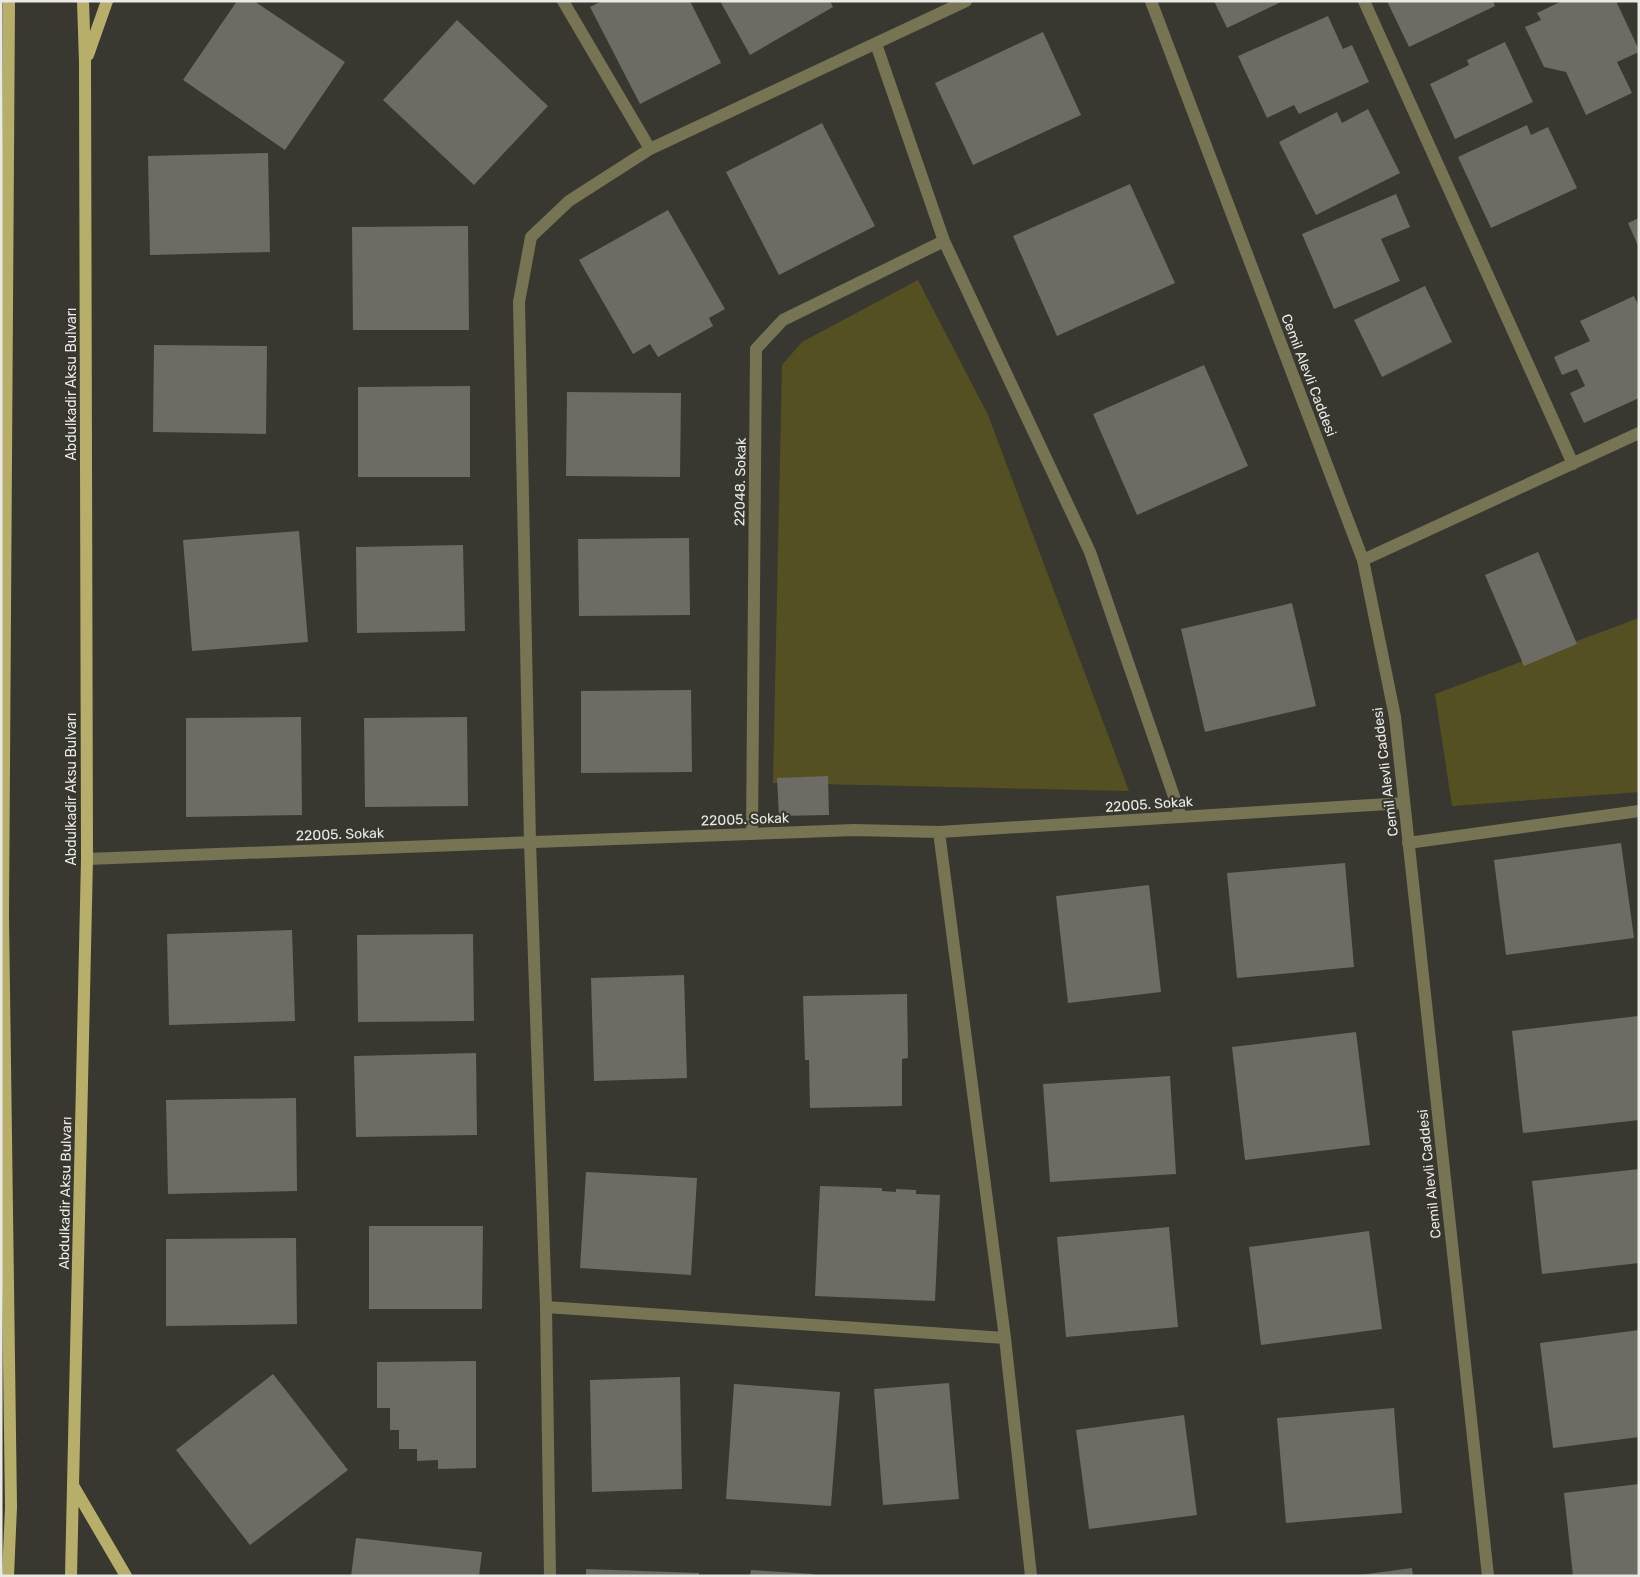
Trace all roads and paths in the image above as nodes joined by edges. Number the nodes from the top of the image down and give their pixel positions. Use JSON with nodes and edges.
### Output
{"nodes":[{"id":1,"x":9,"y":1,"type":"edge"},
{"id":2,"x":83,"y":1,"type":"edge"},
{"id":3,"x":107,"y":1,"type":"edge"},
{"id":4,"x":563,"y":1,"type":"edge"},
{"id":5,"x":966,"y":1,"type":"edge"},
{"id":6,"x":1151,"y":1,"type":"edge"},
{"id":7,"x":1364,"y":1,"type":"edge"},
{"id":8,"x":876,"y":44,"type":"junction"},
{"id":9,"x":86,"y":62,"type":"junction"},
{"id":10,"x":1,"y":74,"type":"edge"},
{"id":11,"x":8,"y":92,"type":"junction"},
{"id":12,"x":650,"y":150,"type":"junction"},
{"id":13,"x":944,"y":241,"type":"junction"},
{"id":14,"x":1639,"y":433,"type":"edge"},
{"id":15,"x":1572,"y":464,"type":"junction"},
{"id":16,"x":3,"y":522,"type":"edge"},
{"id":17,"x":1363,"y":560,"type":"junction"},
{"id":18,"x":1404,"y":802,"type":"junction"},
{"id":19,"x":1639,"y":811,"type":"edge"},
{"id":20,"x":1181,"y":816,"type":"junction"},
{"id":21,"x":939,"y":832,"type":"junction"},
{"id":22,"x":752,"y":834,"type":"junction"},
{"id":23,"x":530,"y":842,"type":"junction"},
{"id":24,"x":1408,"y":843,"type":"junction"},
{"id":25,"x":87,"y":859,"type":"junction"},
{"id":26,"x":2,"y":916,"type":"edge"},
{"id":27,"x":546,"y":1307,"type":"junction"},
{"id":28,"x":1005,"y":1338,"type":"junction"},
{"id":29,"x":74,"y":1488,"type":"junction"},
{"id":30,"x":11,"y":1508,"type":"junction"},
{"id":31,"x":1,"y":1525,"type":"edge"},
{"id":32,"x":8,"y":1576,"type":"edge"},
{"id":33,"x":71,"y":1576,"type":"edge"},
{"id":34,"x":126,"y":1576,"type":"edge"},
{"id":35,"x":550,"y":1576,"type":"edge"},
{"id":36,"x":1031,"y":1576,"type":"edge"},
{"id":37,"x":1488,"y":1576,"type":"edge"}],
"edges":[{"from":1,"to":11,"type":"main road"},
{"from":2,"to":9,"type":"main road","name":"Abdulkadir Aksu Bulvarı"},
{"from":3,"to":9,"type":"main road"},
{"from":4,"to":12,"type":"street"},
{"from":5,"to":8,"type":"street"},
{"from":6,"to":17,"type":"street","name":"Cemil Alevli Caddesi"},
{"from":7,"to":15,"type":"street"},
{"from":8,"to":12,"type":"street"},
{"from":8,"to":13,"type":"street"},
{"from":9,"to":25,"type":"main road","name":"Abdulkadir Aksu Bulvarı"},
{"from":10,"to":11,"type":"main road"},
{"from":11,"to":16,"type":"main road"},
{"from":12,"to":23,"type":"street"},
{"from":13,"to":20,"type":"street"},
{"from":13,"to":22,"type":"street","name":"22048. Sokak"},
{"from":14,"to":15,"type":"street"},
{"from":15,"to":17,"type":"street"},
{"from":16,"to":26,"type":"main road"},
{"from":17,"to":18,"type":"street","name":"Cemil Alevli Caddesi"},
{"from":18,"to":20,"type":"street","name":"22005. Sokak"},
{"from":18,"to":24,"type":"street","name":"Cemil Alevli Caddesi"},
{"from":19,"to":24,"type":"street"},
{"from":20,"to":21,"type":"street","name":"22005. Sokak"},
{"from":21,"to":22,"type":"street","name":"22005. Sokak"},
{"from":21,"to":28,"type":"street"},
{"from":22,"to":23,"type":"street","name":"22005. Sokak"},
{"from":23,"to":25,"type":"street","name":"22005. Sokak"},
{"from":23,"to":27,"type":"street"},
{"from":24,"to":37,"type":"street","name":"Cemil Alevli Caddesi"},
{"from":25,"to":29,"type":"main road","name":"Abdulkadir Aksu Bulvarı"},
{"from":26,"to":30,"type":"main road"},
{"from":27,"to":28,"type":"street"},
{"from":27,"to":35,"type":"street"},
{"from":28,"to":36,"type":"street"},
{"from":29,"to":33,"type":"main road","name":"Abdulkadir Aksu Bulvarı"},
{"from":29,"to":34,"type":"main road"},
{"from":30,"to":31,"type":"main road"},
{"from":30,"to":32,"type":"main road"}]}
